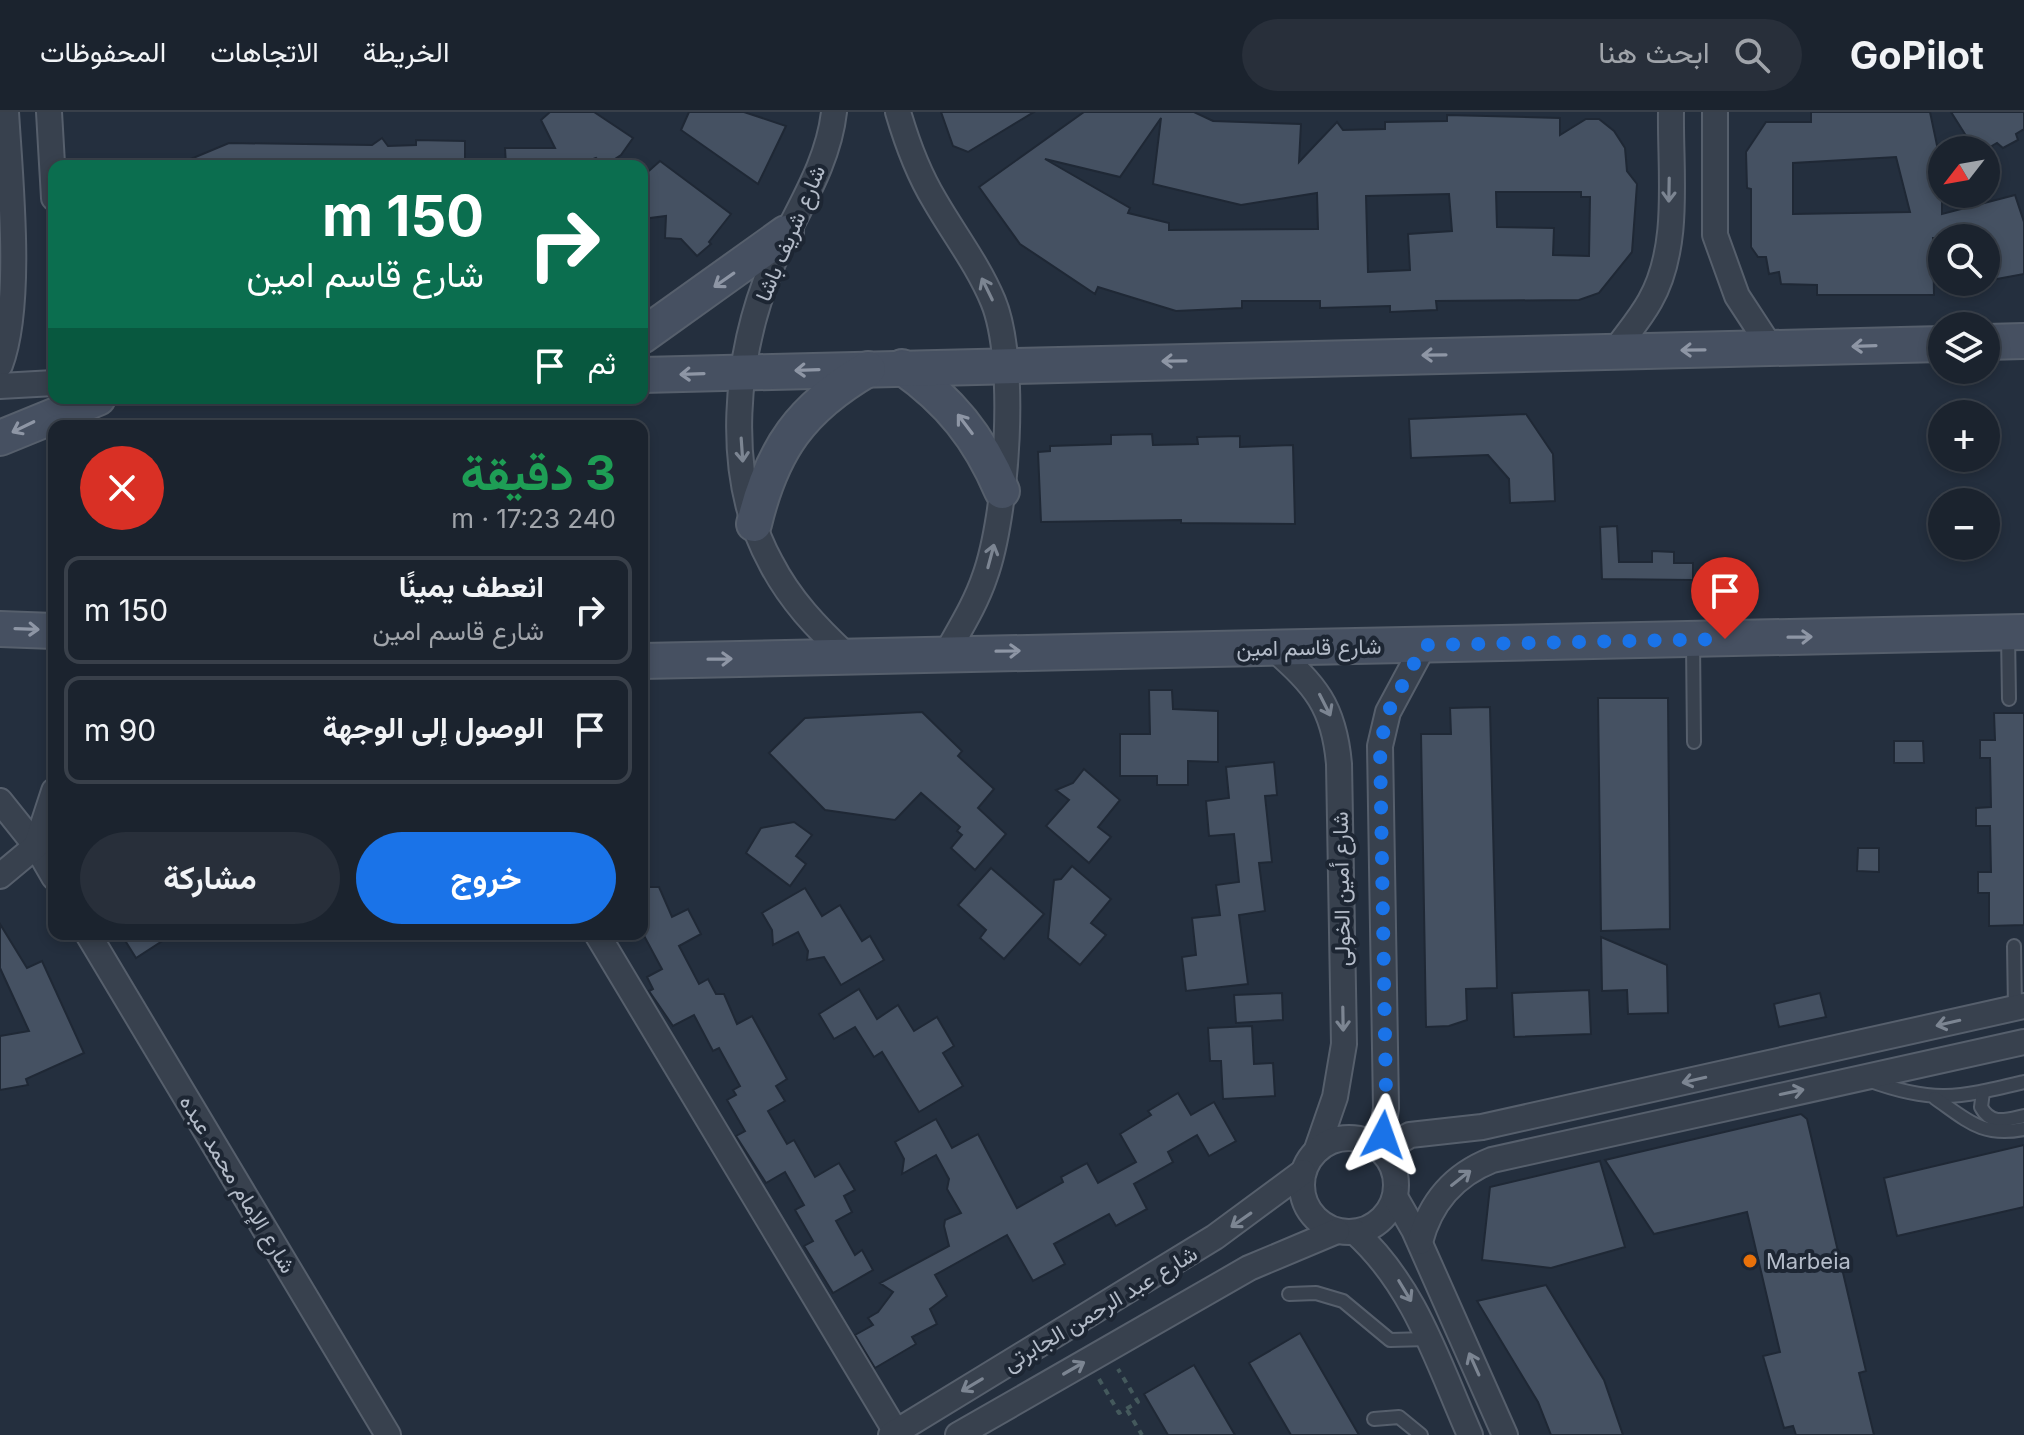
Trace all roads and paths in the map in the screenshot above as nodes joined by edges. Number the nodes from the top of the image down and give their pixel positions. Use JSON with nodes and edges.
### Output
{"nodes":[{"id":1,"x":6,"y":112,"type":"edge"},
{"id":2,"x":49,"y":112,"type":"edge"},
{"id":3,"x":834,"y":112,"type":"edge"},
{"id":4,"x":898,"y":112,"type":"edge"},
{"id":5,"x":1671,"y":112,"type":"edge"},
{"id":6,"x":1715,"y":112,"type":"edge"},
{"id":7,"x":52,"y":160,"type":"edge"},
{"id":8,"x":786,"y":233,"type":"junction"},
{"id":9,"x":6,"y":304,"type":"edge"},
{"id":10,"x":648,"y":332,"type":"edge"},
{"id":11,"x":2024,"y":341,"type":"edge"},
{"id":12,"x":2000,"y":342,"type":"edge"},
{"id":13,"x":1928,"y":344,"type":"edge"},
{"id":14,"x":1771,"y":348,"type":"junction"},
{"id":15,"x":1614,"y":352,"type":"junction"},
{"id":16,"x":1005,"y":364,"type":"junction"},
{"id":17,"x":0,"y":365,"type":"edge"},
{"id":18,"x":887,"y":367,"type":"junction"},
{"id":19,"x":743,"y":372,"type":"junction"},
{"id":20,"x":648,"y":375,"type":"edge"},
{"id":21,"x":48,"y":383,"type":"edge"},
{"id":22,"x":0,"y":386,"type":"edge"},
{"id":23,"x":83,"y":404,"type":"edge"},
{"id":24,"x":0,"y":438,"type":"edge"},
{"id":25,"x":1002,"y":491,"type":"junction"},
{"id":26,"x":754,"y":524,"type":"junction"},
{"id":27,"x":0,"y":629,"type":"edge"},
{"id":28,"x":48,"y":631,"type":"edge"},
{"id":29,"x":2016,"y":632,"type":"edge"},
{"id":30,"x":1693,"y":639,"type":"junction"},
{"id":31,"x":1424,"y":645,"type":"junction"},
{"id":32,"x":1273,"y":648,"type":"junction"},
{"id":33,"x":947,"y":652,"type":"junction"},
{"id":34,"x":847,"y":656,"type":"junction"},
{"id":35,"x":648,"y":661,"type":"edge"},
{"id":36,"x":2009,"y":699,"type":"dead end"},
{"id":37,"x":1694,"y":742,"type":"dead end"},
{"id":38,"x":0,"y":801,"type":"edge"},
{"id":39,"x":48,"y":809,"type":"edge"},
{"id":40,"x":36,"y":846,"type":"junction"},
{"id":41,"x":48,"y":867,"type":"edge"},
{"id":42,"x":0,"y":876,"type":"edge"},
{"id":43,"x":92,"y":940,"type":"edge"},
{"id":44,"x":601,"y":940,"type":"edge"},
{"id":45,"x":2014,"y":946,"type":"dead end"},
{"id":46,"x":2020,"y":1007,"type":"edge"},
{"id":47,"x":2024,"y":1042,"type":"edge"},
{"id":48,"x":1859,"y":1078,"type":"junction"},
{"id":49,"x":2024,"y":1082,"type":"edge"},
{"id":50,"x":1983,"y":1092,"type":"junction"},
{"id":51,"x":1935,"y":1098,"type":"junction"},
{"id":52,"x":2024,"y":1116,"type":"edge"},
{"id":53,"x":2024,"y":1129,"type":"edge"},
{"id":54,"x":1317,"y":1149,"type":"junction"},
{"id":55,"x":1381,"y":1150,"type":"junction"},
{"id":56,"x":1303,"y":1172,"type":"junction"},
{"id":57,"x":1395,"y":1197,"type":"junction"},
{"id":58,"x":1346,"y":1231,"type":"junction"},
{"id":59,"x":1420,"y":1242,"type":"junction"},
{"id":60,"x":1289,"y":1294,"type":"dead end"},
{"id":61,"x":1428,"y":1339,"type":"junction"},
{"id":62,"x":1088,"y":1360,"type":"junction"},
{"id":63,"x":1121,"y":1374,"type":"dead end"},
{"id":64,"x":1126,"y":1409,"type":"junction"},
{"id":65,"x":1374,"y":1419,"type":"dead end"},
{"id":66,"x":893,"y":1434,"type":"edge"},
{"id":67,"x":388,"y":1435,"type":"edge"},
{"id":68,"x":958,"y":1435,"type":"edge"},
{"id":69,"x":1142,"y":1435,"type":"edge"},
{"id":70,"x":1421,"y":1435,"type":"edge"},
{"id":71,"x":1470,"y":1435,"type":"edge"},
{"id":72,"x":1505,"y":1435,"type":"edge"}],
"edges":[{"from":1,"to":9,"type":"street"},
{"from":2,"to":7,"type":"street"},
{"from":3,"to":8,"type":"street","name":"شارع شريف باشا"},
{"from":16,"to":4,"type":"street","one_way":true},
{"from":5,"to":15,"type":"street","one_way":true},
{"from":6,"to":14,"type":"street"},
{"from":8,"to":10,"type":"main road","one_way":true},
{"from":8,"to":19,"type":"street","name":"شارع شريف باشا"},
{"from":9,"to":17,"type":"street"},
{"from":11,"to":12,"type":"main road"},
{"from":13,"to":14,"type":"main road","one_way":true},
{"from":14,"to":15,"type":"main road","one_way":true},
{"from":15,"to":16,"type":"main road","one_way":true},
{"from":16,"to":18,"type":"main road"},
{"from":16,"to":25,"type":"street"},
{"from":18,"to":19,"type":"main road","one_way":true},
{"from":25,"to":18,"type":"main road","one_way":true},
{"from":18,"to":26,"type":"main road"},
{"from":19,"to":20,"type":"main road","one_way":true},
{"from":19,"to":26,"type":"street","name":"شارع شريف باشا","one_way":true},
{"from":21,"to":22,"type":"street"},
{"from":23,"to":24,"type":"main road","one_way":true},
{"from":33,"to":25,"type":"street","one_way":true},
{"from":26,"to":34,"type":"street","name":"شارع شريف باشا"},
{"from":27,"to":28,"type":"main road","one_way":true},
{"from":30,"to":29,"type":"main road","name":"شارع قاسم امين","one_way":true},
{"from":29,"to":36,"type":"lane"},
{"from":30,"to":31,"type":"main road","name":"شارع قاسم امين"},
{"from":30,"to":37,"type":"lane"},
{"from":31,"to":32,"type":"main road","name":"شارع قاسم امين"},
{"from":31,"to":55,"type":"street","name":"شارع أمين الخولى"},
{"from":33,"to":32,"type":"main road","name":"شارع قاسم امين","one_way":true},
{"from":32,"to":54,"type":"street","name":"شارع أمين الخولى","one_way":true},
{"from":33,"to":34,"type":"main road","name":"شارع قاسم امين"},
{"from":35,"to":34,"type":"main road","name":"شارع قاسم امين","one_way":true},
{"from":38,"to":40,"type":"street"},
{"from":39,"to":40,"type":"street"},
{"from":40,"to":41,"type":"street"},
{"from":40,"to":42,"type":"street"},
{"from":43,"to":67,"type":"street","name":"شارع الإمام محمد عبده"},
{"from":44,"to":66,"type":"street"},
{"from":45,"to":46,"type":"lane"},
{"from":46,"to":55,"type":"street","one_way":true},
{"from":47,"to":48,"type":"street"},
{"from":48,"to":51,"type":"lane"},
{"from":59,"to":48,"type":"street","one_way":true},
{"from":49,"to":50,"type":"lane"},
{"from":50,"to":51,"type":"lane"},
{"from":50,"to":52,"type":"lane"},
{"from":51,"to":53,"type":"lane"},
{"from":54,"to":55,"type":"street"},
{"from":54,"to":56,"type":"street"},
{"from":55,"to":57,"type":"street"},
{"from":56,"to":58,"type":"street"},
{"from":56,"to":66,"type":"street","name":"شارع عبد الرحمن الجابرتى","one_way":true},
{"from":57,"to":58,"type":"street"},
{"from":57,"to":59,"type":"street"},
{"from":58,"to":61,"type":"street","one_way":true},
{"from":58,"to":62,"type":"street","name":"شارع عبد الرحمن الجابرتى"},
{"from":72,"to":59,"type":"street","one_way":true},
{"from":60,"to":61,"type":"lane"},
{"from":61,"to":71,"type":"street"},
{"from":62,"to":64,"type":"path"},
{"from":68,"to":62,"type":"street","name":"شارع عبد الرحمن الجابرتى","one_way":true},
{"from":63,"to":64,"type":"path"},
{"from":64,"to":69,"type":"path"},
{"from":65,"to":70,"type":"lane"}]}
